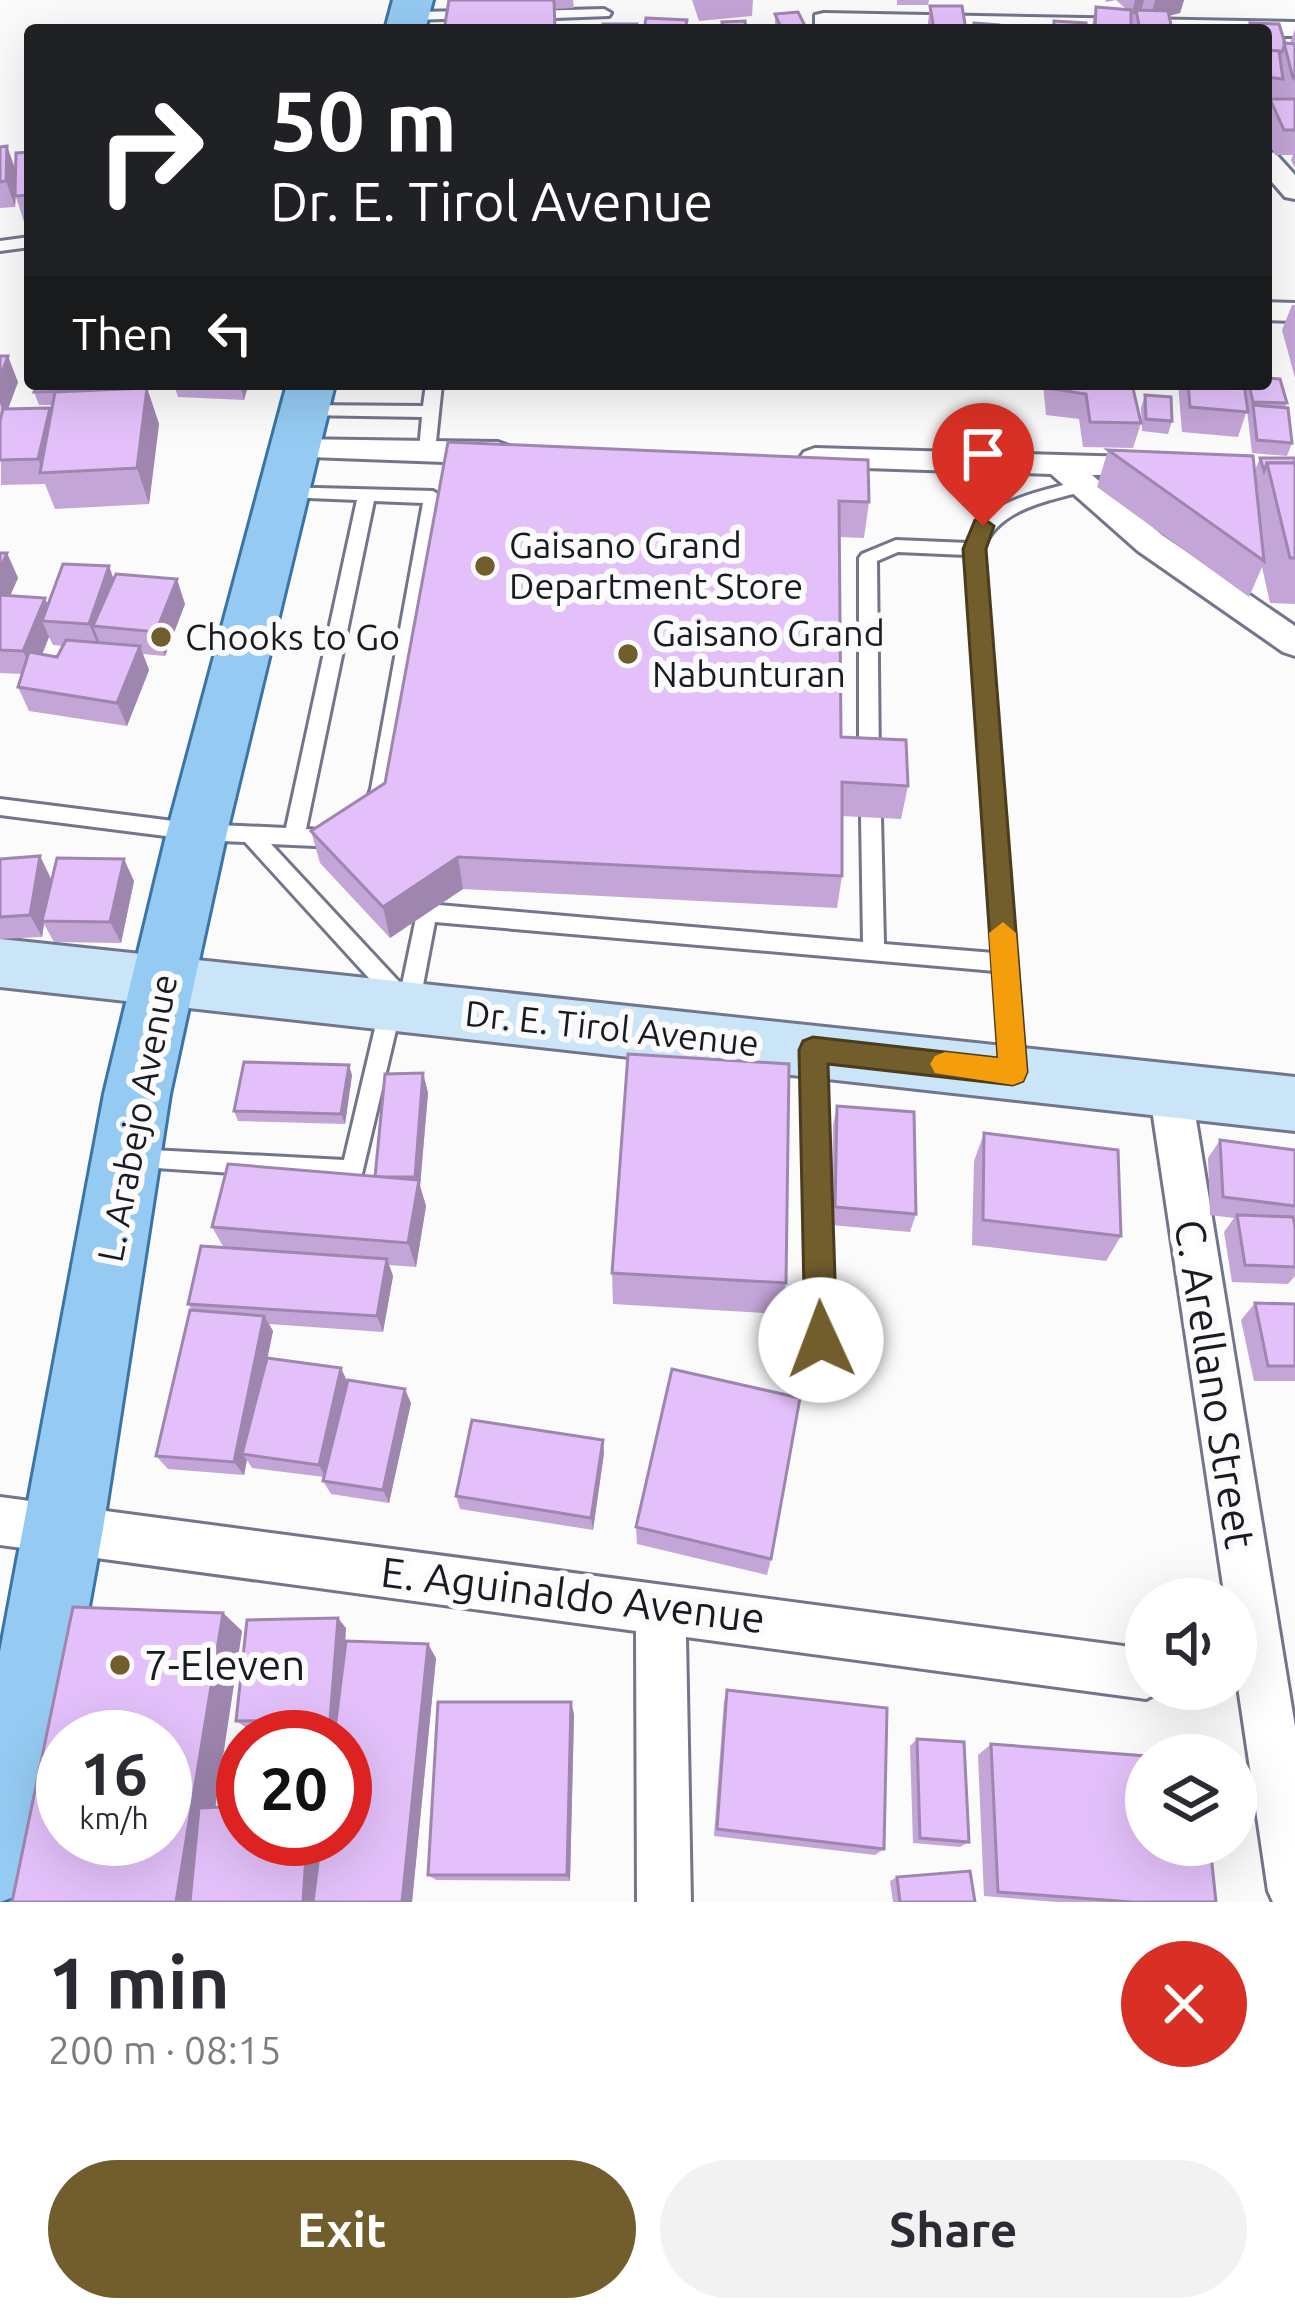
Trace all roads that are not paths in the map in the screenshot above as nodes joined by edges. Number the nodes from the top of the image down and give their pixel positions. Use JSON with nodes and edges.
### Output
{"nodes":[{"id":1,"x":1090,"y":0,"type":"edge"},
{"id":2,"x":1255,"y":0,"type":"edge"},
{"id":3,"x":604,"y":13,"type":"dead end"},
{"id":4,"x":409,"y":15,"type":"edge"},
{"id":5,"x":500,"y":15,"type":"edge"},
{"id":6,"x":523,"y":15,"type":"edge"},
{"id":7,"x":822,"y":17,"type":"edge"},
{"id":8,"x":1051,"y":24,"type":"edge"},
{"id":9,"x":1114,"y":24,"type":"edge"},
{"id":10,"x":1292,"y":29,"type":"edge"},
{"id":11,"x":1272,"y":166,"type":"edge"},
{"id":12,"x":1295,"y":191,"type":"edge"},
{"id":13,"x":433,"y":390,"type":"edge"},
{"id":14,"x":431,"y":412,"type":"junction"},
{"id":15,"x":298,"y":433,"type":"edge"},
{"id":16,"x":427,"y":451,"type":"junction"},
{"id":17,"x":520,"y":453,"type":"edge"},
{"id":18,"x":778,"y":458,"type":"edge"},
{"id":19,"x":1201,"y":467,"type":"edge"},
{"id":20,"x":1070,"y":475,"type":"junction"},
{"id":21,"x":367,"y":494,"type":"junction"},
{"id":22,"x":974,"y":549,"type":"junction"},
{"id":23,"x":1295,"y":644,"type":"edge"},
{"id":24,"x":870,"y":772,"type":"edge"},
{"id":25,"x":0,"y":807,"type":"edge"},
{"id":26,"x":871,"y":817,"type":"edge"},
{"id":27,"x":224,"y":833,"type":"junction"},
{"id":28,"x":295,"y":837,"type":"junction"},
{"id":29,"x":874,"y":952,"type":"junction"},
{"id":30,"x":0,"y":963,"type":"edge"},
{"id":31,"x":1005,"y":964,"type":"junction"},
{"id":32,"x":163,"y":979,"type":"junction"},
{"id":33,"x":400,"y":1005,"type":"junction"},
{"id":34,"x":813,"y":1050,"type":"junction"},
{"id":35,"x":1013,"y":1072,"type":"junction"},
{"id":36,"x":1170,"y":1089,"type":"junction"},
{"id":37,"x":1295,"y":1104,"type":"edge"},
{"id":38,"x":126,"y":1158,"type":"junction"},
{"id":39,"x":821,"y":1340,"type":"dead end"},
{"id":40,"x":0,"y":1521,"type":"edge"},
{"id":41,"x":64,"y":1529,"type":"junction"},
{"id":42,"x":661,"y":1606,"type":"junction"},
{"id":43,"x":1125,"y":1671,"type":"edge"},
{"id":44,"x":1264,"y":1693,"type":"edge"},
{"id":45,"x":11,"y":1742,"type":"edge"},
{"id":46,"x":0,"y":1861,"type":"edge"},
{"id":47,"x":1295,"y":1892,"type":"edge"},
{"id":48,"x":664,"y":1902,"type":"edge"}],
"edges":[{"from":1,"to":9,"type":"street"},
{"from":2,"to":10,"type":"street"},
{"from":3,"to":6,"type":"lane"},
{"from":4,"to":5,"type":"lane"},
{"from":7,"to":8,"type":"street"},
{"from":11,"to":12,"type":"street"},
{"from":13,"to":14,"type":"lane"},
{"from":14,"to":15,"type":"lane"},
{"from":14,"to":16,"type":"lane"},
{"from":15,"to":16,"type":"street"},
{"from":15,"to":21,"type":"lane"},
{"from":15,"to":27,"type":"main road","name":"L. Arabejo Avenue"},
{"from":16,"to":17,"type":"street"},
{"from":18,"to":20,"type":"street"},
{"from":19,"to":20,"type":"street"},
{"from":20,"to":22,"type":"lane"},
{"from":20,"to":23,"type":"street"},
{"from":21,"to":28,"type":"lane"},
{"from":21,"to":28,"type":"lane"},
{"from":22,"to":24,"type":"lane"},
{"from":22,"to":31,"type":"lane"},
{"from":25,"to":27,"type":"lane"},
{"from":26,"to":29,"type":"lane"},
{"from":27,"to":28,"type":"lane"},
{"from":27,"to":32,"type":"main road","name":"L. Arabejo Avenue"},
{"from":27,"to":33,"type":"lane"},
{"from":29,"to":31,"type":"lane"},
{"from":29,"to":33,"type":"lane"},
{"from":30,"to":32,"type":"main road","name":"Dr. E. Tirol Avenue"},
{"from":31,"to":35,"type":"lane"},
{"from":32,"to":33,"type":"main road","name":"Dr. E. Tirol Avenue"},
{"from":32,"to":38,"type":"main road","name":"L. Arabejo Avenue"},
{"from":33,"to":34,"type":"main road","name":"Dr. E. Tirol Avenue"},
{"from":33,"to":38,"type":"lane"},
{"from":34,"to":35,"type":"main road","name":"Dr. E. Tirol Avenue"},
{"from":34,"to":39,"type":"lane"},
{"from":35,"to":36,"type":"main road","name":"Dr. E. Tirol Avenue"},
{"from":36,"to":37,"type":"main road","name":"Dr. E. Tirol Avenue"},
{"from":36,"to":44,"type":"street","name":"C. Arellano Street"},
{"from":38,"to":41,"type":"main road","name":"L. Arabejo Avenue"},
{"from":40,"to":41,"type":"street","name":"E. Aguinaldo Avenue"},
{"from":41,"to":42,"type":"street","name":"E. Aguinaldo Avenue"},
{"from":41,"to":45,"type":"main road","name":"L. Arabejo Avenue"},
{"from":42,"to":43,"type":"street","name":"E. Aguinaldo Avenue"},
{"from":42,"to":48,"type":"street"},
{"from":44,"to":47,"type":"street","name":"C. Arellano Street"},
{"from":45,"to":46,"type":"main road","name":"L. Arabejo Avenue"}]}
